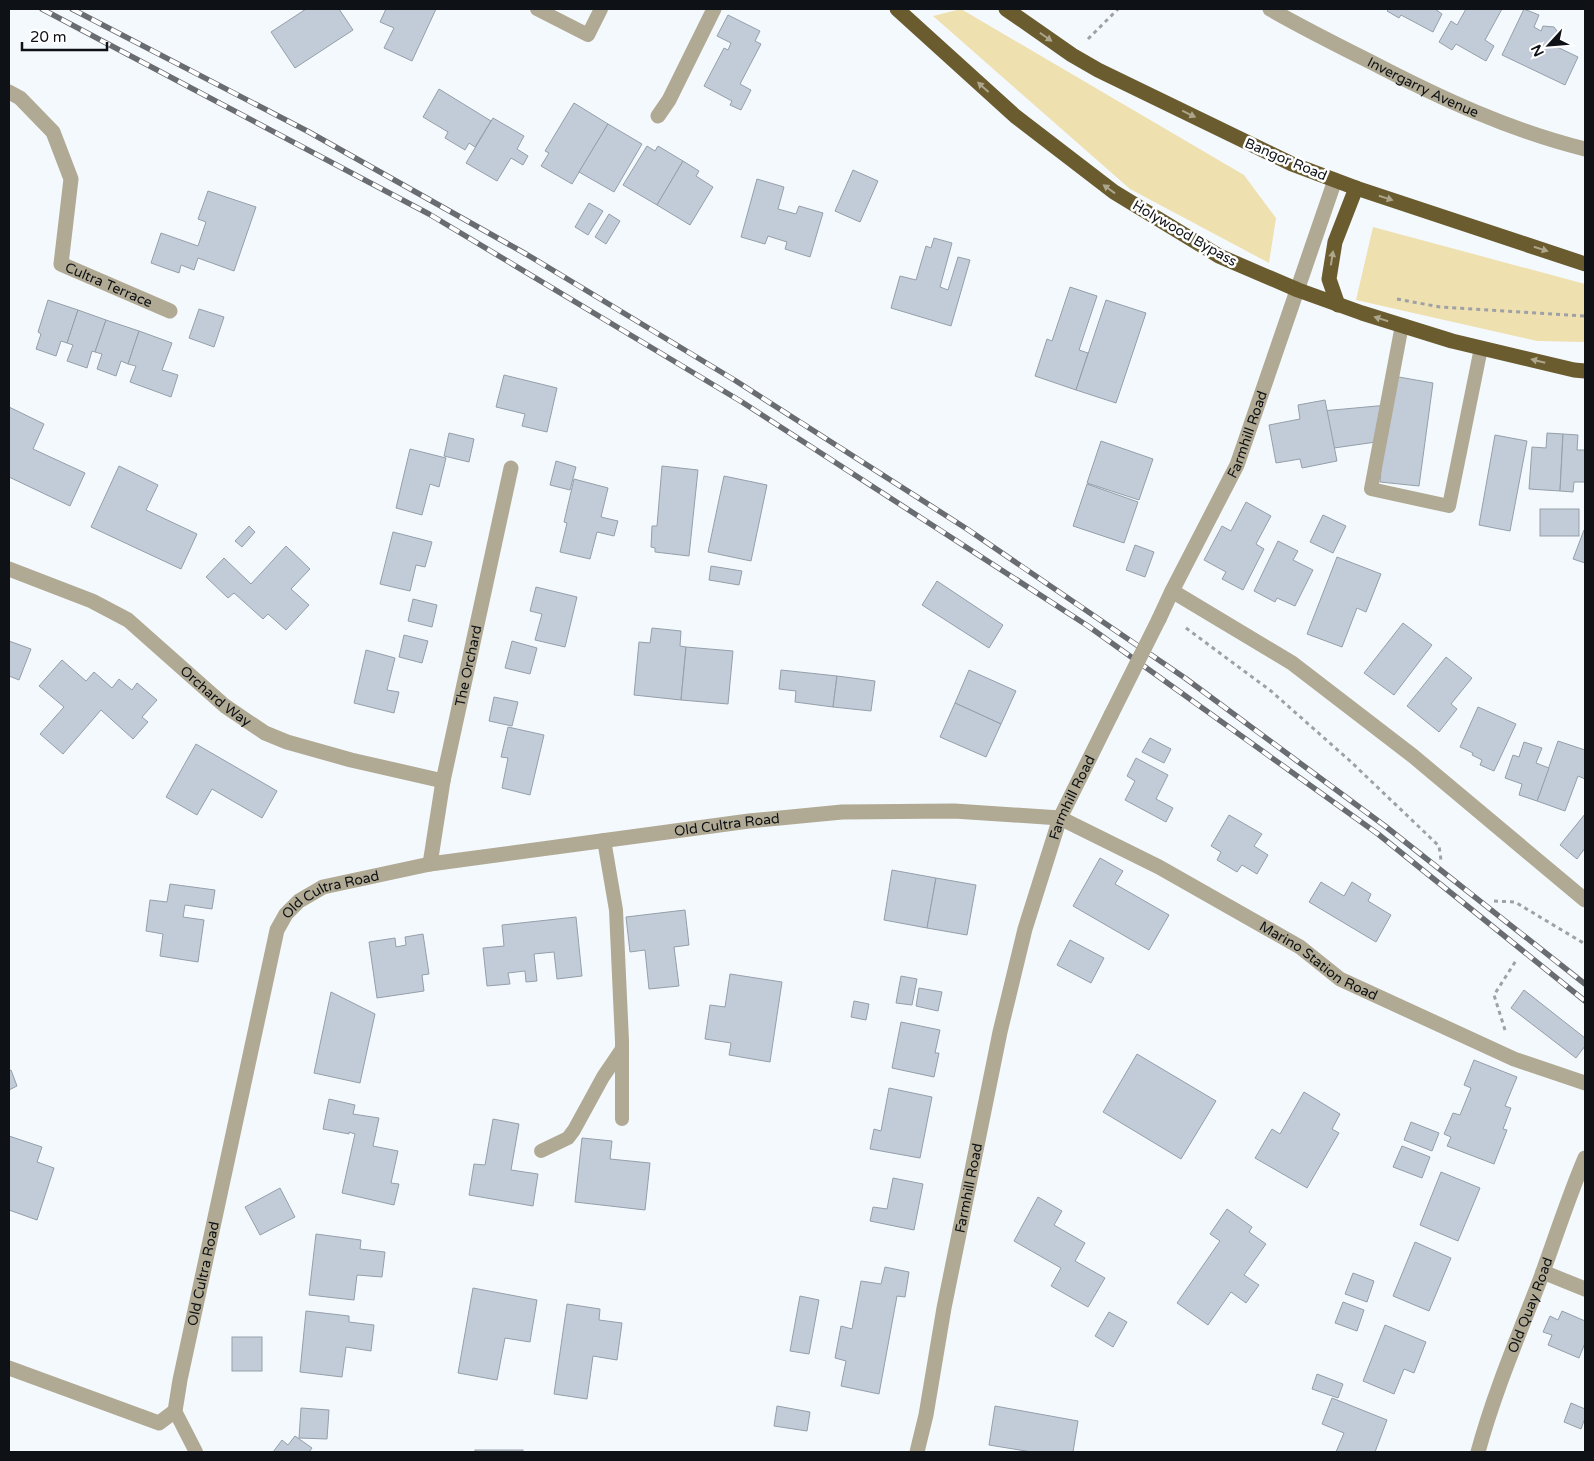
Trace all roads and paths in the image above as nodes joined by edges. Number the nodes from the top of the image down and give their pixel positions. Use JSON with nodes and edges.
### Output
{"nodes":[{"id":1,"x":537,"y":9,"type":"edge"},
{"id":2,"x":602,"y":9,"type":"edge"},
{"id":3,"x":714,"y":9,"type":"edge"},
{"id":4,"x":897,"y":9,"type":"edge"},
{"id":5,"x":1006,"y":9,"type":"edge"},
{"id":6,"x":1118,"y":9,"type":"edge"},
{"id":7,"x":1270,"y":9,"type":"edge"},
{"id":8,"x":1072,"y":55,"type":"junction"},
{"id":9,"x":9,"y":92,"type":"edge"},
{"id":10,"x":658,"y":116,"type":"dead end"},
{"id":11,"x":1585,"y":149,"type":"edge"},
{"id":12,"x":1335,"y":180,"type":"junction"},
{"id":13,"x":1356,"y":188,"type":"junction"},
{"id":14,"x":1585,"y":264,"type":"edge"},
{"id":15,"x":1298,"y":290,"type":"junction"},
{"id":16,"x":1395,"y":298,"type":"dead end"},
{"id":17,"x":1338,"y":305,"type":"junction"},
{"id":18,"x":170,"y":311,"type":"dead end"},
{"id":19,"x":1585,"y":316,"type":"edge"},
{"id":20,"x":1402,"y":325,"type":"junction"},
{"id":21,"x":1481,"y":348,"type":"junction"},
{"id":22,"x":1585,"y":371,"type":"edge"},
{"id":23,"x":512,"y":468,"type":"dead end"},
{"id":24,"x":9,"y":568,"type":"edge"},
{"id":25,"x":1172,"y":591,"type":"junction"},
{"id":26,"x":1161,"y":617,"type":"junction"},
{"id":27,"x":443,"y":781,"type":"junction"},
{"id":28,"x":1060,"y":818,"type":"junction"},
{"id":29,"x":604,"y":840,"type":"junction"},
{"id":30,"x":1441,"y":860,"type":"dead end"},
{"id":31,"x":430,"y":864,"type":"junction"},
{"id":32,"x":1585,"y":900,"type":"edge"},
{"id":33,"x":1494,"y":902,"type":"dead end"},
{"id":34,"x":1585,"y":944,"type":"edge"},
{"id":35,"x":1516,"y":959,"type":"dead end"},
{"id":36,"x":622,"y":1049,"type":"junction"},
{"id":37,"x":1514,"y":1059,"type":"junction"},
{"id":38,"x":1585,"y":1083,"type":"edge"},
{"id":39,"x":622,"y":1119,"type":"dead end"},
{"id":40,"x":542,"y":1151,"type":"dead end"},
{"id":41,"x":1585,"y":1158,"type":"edge"},
{"id":42,"x":1542,"y":1272,"type":"junction"},
{"id":43,"x":1585,"y":1289,"type":"edge"},
{"id":44,"x":9,"y":1368,"type":"edge"},
{"id":45,"x":175,"y":1411,"type":"junction"},
{"id":46,"x":196,"y":1452,"type":"edge"},
{"id":47,"x":917,"y":1452,"type":"edge"},
{"id":48,"x":1478,"y":1452,"type":"edge"}],
"edges":[{"from":1,"to":2,"type":"lane"},
{"from":3,"to":10,"type":"street"},
{"from":15,"to":4,"type":"highway","name":"Holywood Bypass","one_way":true},
{"from":5,"to":8,"type":"highway","name":"Bangor Road","one_way":true},
{"from":6,"to":8,"type":"path"},
{"from":7,"to":11,"type":"street","name":"Invergarry Avenue"},
{"from":8,"to":12,"type":"highway","name":"Bangor Road","one_way":true},
{"from":9,"to":18,"type":"street","name":"Cultra Terrace"},
{"from":12,"to":13,"type":"highway","name":"Bangor Road"},
{"from":12,"to":15,"type":"street","name":"Farmhill Road"},
{"from":13,"to":14,"type":"highway","name":"Bangor Road","one_way":true},
{"from":17,"to":13,"type":"highway","one_way":true},
{"from":15,"to":17,"type":"highway","name":"Holywood Bypass"},
{"from":15,"to":25,"type":"street","name":"Farmhill Road"},
{"from":16,"to":19,"type":"path"},
{"from":20,"to":17,"type":"highway","name":"Holywood Bypass","one_way":true},
{"from":20,"to":21,"type":"highway","name":"Holywood Bypass"},
{"from":20,"to":21,"type":"lane"},
{"from":22,"to":21,"type":"highway","name":"Holywood Bypass","one_way":true},
{"from":23,"to":27,"type":"street","name":"The Orchard"},
{"from":24,"to":27,"type":"street","name":"Orchard Way"},
{"from":25,"to":26,"type":"street","name":"Farmhill Road"},
{"from":25,"to":32,"type":"street"},
{"from":26,"to":28,"type":"street","name":"Farmhill Road","bridge":true},
{"from":26,"to":30,"type":"path"},
{"from":27,"to":31,"type":"street","name":"The Orchard"},
{"from":28,"to":29,"type":"street","name":"Old Cultra Road"},
{"from":28,"to":37,"type":"street","name":"Marino Station Road"},
{"from":28,"to":47,"type":"street","name":"Farmhill Road"},
{"from":29,"to":31,"type":"street","name":"Old Cultra Road"},
{"from":29,"to":36,"type":"lane"},
{"from":31,"to":45,"type":"street","name":"Old Cultra Road"},
{"from":33,"to":34,"type":"path"},
{"from":35,"to":37,"type":"path"},
{"from":36,"to":39,"type":"lane"},
{"from":36,"to":40,"type":"lane"},
{"from":37,"to":38,"type":"street","name":"Marino Station Road"},
{"from":41,"to":42,"type":"street","name":"Old Quay Road"},
{"from":42,"to":43,"type":"street"},
{"from":42,"to":48,"type":"street","name":"Old Quay Road"},
{"from":44,"to":45,"type":"street"},
{"from":45,"to":46,"type":"lane"}]}
